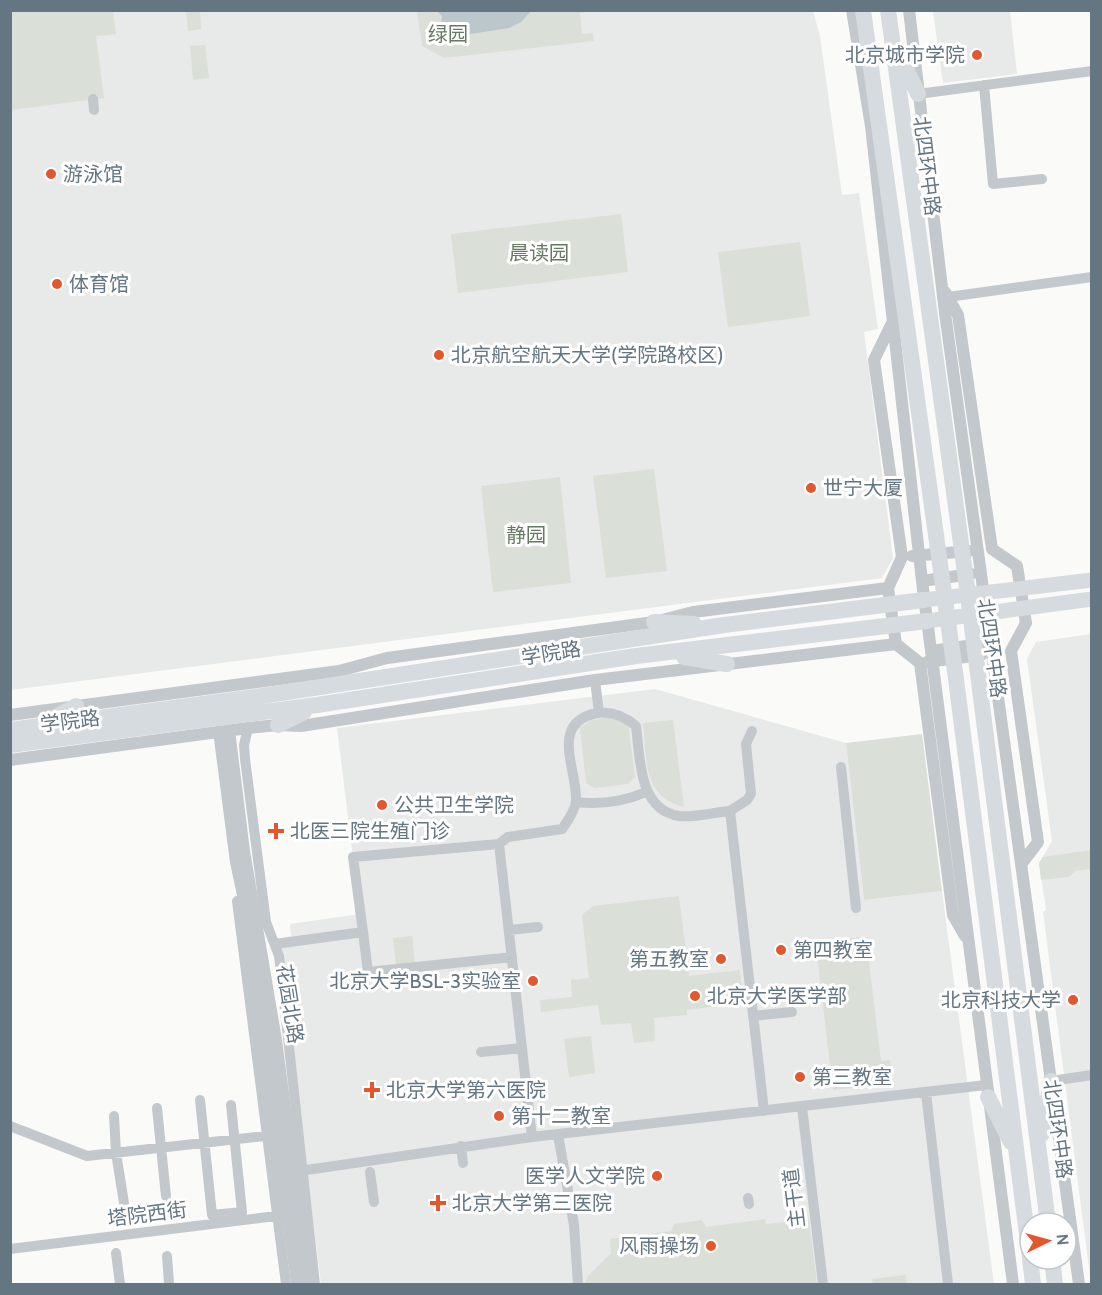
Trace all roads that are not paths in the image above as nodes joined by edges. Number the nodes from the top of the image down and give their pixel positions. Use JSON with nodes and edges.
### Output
{"nodes":[{"id":1,"x":852,"y":10,"type":"edge"},
{"id":2,"x":863,"y":10,"type":"edge"},
{"id":3,"x":888,"y":10,"type":"edge"},
{"id":4,"x":909,"y":10,"type":"edge"},
{"id":5,"x":891,"y":36,"type":"junction"},
{"id":6,"x":867,"y":42,"type":"junction"},
{"id":7,"x":1092,"y":71,"type":"edge"},
{"id":8,"x":984,"y":85,"type":"junction"},
{"id":9,"x":918,"y":94,"type":"junction"},
{"id":10,"x":871,"y":126,"type":"junction"},
{"id":11,"x":1042,"y":179,"type":"dead end"},
{"id":12,"x":1092,"y":277,"type":"edge"},
{"id":13,"x":945,"y":291,"type":"junction"},
{"id":14,"x":892,"y":322,"type":"junction"},
{"id":15,"x":992,"y":549,"type":"junction"},
{"id":16,"x":902,"y":557,"type":"junction"},
{"id":17,"x":981,"y":572,"type":"junction"},
{"id":18,"x":1092,"y":580,"type":"edge"},
{"id":19,"x":922,"y":581,"type":"junction"},
{"id":20,"x":888,"y":588,"type":"junction"},
{"id":21,"x":984,"y":592,"type":"junction"},
{"id":22,"x":1092,"y":599,"type":"edge"},
{"id":23,"x":924,"y":600,"type":"junction"},
{"id":24,"x":987,"y":613,"type":"junction"},
{"id":25,"x":927,"y":621,"type":"junction"},
{"id":26,"x":654,"y":622,"type":"junction"},
{"id":27,"x":724,"y":625,"type":"junction"},
{"id":28,"x":991,"y":642,"type":"junction"},
{"id":29,"x":896,"y":644,"type":"junction"},
{"id":30,"x":931,"y":651,"type":"junction"},
{"id":31,"x":1011,"y":651,"type":"junction"},
{"id":32,"x":668,"y":654,"type":"junction"},
{"id":33,"x":920,"y":663,"type":"junction"},
{"id":34,"x":727,"y":664,"type":"junction"},
{"id":35,"x":595,"y":680,"type":"junction"},
{"id":36,"x":317,"y":705,"type":"junction"},
{"id":37,"x":76,"y":706,"type":"junction"},
{"id":38,"x":599,"y":713,"type":"junction"},
{"id":39,"x":10,"y":715,"type":"edge"},
{"id":40,"x":43,"y":724,"type":"junction"},
{"id":41,"x":278,"y":725,"type":"junction"},
{"id":42,"x":248,"y":728,"type":"junction"},
{"id":43,"x":10,"y":730,"type":"edge"},
{"id":44,"x":224,"y":731,"type":"junction"},
{"id":45,"x":752,"y":731,"type":"dead end"},
{"id":46,"x":95,"y":735,"type":"junction"},
{"id":47,"x":10,"y":745,"type":"edge"},
{"id":48,"x":115,"y":745,"type":"junction"},
{"id":49,"x":10,"y":760,"type":"edge"},
{"id":50,"x":841,"y":767,"type":"dead end"},
{"id":51,"x":646,"y":792,"type":"junction"},
{"id":52,"x":576,"y":802,"type":"junction"},
{"id":53,"x":730,"y":811,"type":"junction"},
{"id":54,"x":499,"y":844,"type":"junction"},
{"id":55,"x":1022,"y":863,"type":"junction"},
{"id":56,"x":237,"y":901,"type":"dead end"},
{"id":57,"x":856,"y":908,"type":"dead end"},
{"id":58,"x":538,"y":927,"type":"dead end"},
{"id":59,"x":509,"y":930,"type":"junction"},
{"id":60,"x":363,"y":932,"type":"junction"},
{"id":61,"x":969,"y":942,"type":"junction"},
{"id":62,"x":275,"y":944,"type":"junction"},
{"id":63,"x":512,"y":957,"type":"junction"},
{"id":64,"x":792,"y":1012,"type":"dead end"},
{"id":65,"x":753,"y":1016,"type":"junction"},
{"id":66,"x":522,"y":1048,"type":"junction"},
{"id":67,"x":481,"y":1052,"type":"dead end"},
{"id":68,"x":1092,"y":1075,"type":"edge"},
{"id":69,"x":1051,"y":1081,"type":"junction"},
{"id":70,"x":987,"y":1091,"type":"junction"},
{"id":71,"x":926,"y":1093,"type":"junction"},
{"id":72,"x":200,"y":1100,"type":"dead end"},
{"id":73,"x":231,"y":1105,"type":"dead end"},
{"id":74,"x":802,"y":1107,"type":"junction"},
{"id":75,"x":157,"y":1108,"type":"dead end"},
{"id":76,"x":764,"y":1112,"type":"junction"},
{"id":77,"x":114,"y":1116,"type":"dead end"},
{"id":78,"x":10,"y":1126,"type":"edge"},
{"id":79,"x":558,"y":1135,"type":"junction"},
{"id":80,"x":272,"y":1136,"type":"junction"},
{"id":81,"x":532,"y":1137,"type":"junction"},
{"id":82,"x":235,"y":1140,"type":"junction"},
{"id":83,"x":202,"y":1143,"type":"junction"},
{"id":84,"x":460,"y":1146,"type":"junction"},
{"id":85,"x":160,"y":1148,"type":"junction"},
{"id":86,"x":1039,"y":1152,"type":"junction"},
{"id":87,"x":116,"y":1153,"type":"junction"},
{"id":88,"x":1017,"y":1154,"type":"junction"},
{"id":89,"x":463,"y":1163,"type":"dead end"},
{"id":90,"x":298,"y":1171,"type":"junction"},
{"id":91,"x":370,"y":1172,"type":"dead end"},
{"id":92,"x":166,"y":1196,"type":"dead end"},
{"id":93,"x":374,"y":1202,"type":"dead end"},
{"id":94,"x":124,"y":1203,"type":"dead end"},
{"id":95,"x":1024,"y":1211,"type":"edge"},
{"id":96,"x":1046,"y":1211,"type":"edge"},
{"id":97,"x":283,"y":1215,"type":"junction"},
{"id":98,"x":10,"y":1249,"type":"edge"},
{"id":99,"x":116,"y":1253,"type":"dead end"},
{"id":100,"x":167,"y":1256,"type":"dead end"},
{"id":101,"x":120,"y":1284,"type":"edge"},
{"id":102,"x":169,"y":1284,"type":"edge"},
{"id":103,"x":286,"y":1284,"type":"edge"},
{"id":104,"x":297,"y":1284,"type":"edge"},
{"id":105,"x":308,"y":1284,"type":"edge"},
{"id":106,"x":315,"y":1284,"type":"edge"},
{"id":107,"x":578,"y":1284,"type":"edge"},
{"id":108,"x":823,"y":1284,"type":"edge"},
{"id":109,"x":948,"y":1284,"type":"edge"},
{"id":110,"x":1013,"y":1284,"type":"edge"},
{"id":111,"x":1079,"y":1284,"type":"edge"}],
"edges":[{"from":1,"to":10,"type":"street"},
{"from":2,"to":6,"type":"highway","name":"北四环中路"},
{"from":3,"to":5,"type":"highway","name":"北四环中路"},
{"from":4,"to":9,"type":"street","name":"北四环中路"},
{"from":5,"to":9,"type":"highway"},
{"from":5,"to":86,"type":"highway","name":"北四环中路"},
{"from":6,"to":10,"type":"highway"},
{"from":6,"to":88,"type":"highway","name":"北四环中路"},
{"from":7,"to":8,"type":"street"},
{"from":8,"to":9,"type":"street"},
{"from":8,"to":11,"type":"street"},
{"from":9,"to":13,"type":"street","name":"北四环中路"},
{"from":10,"to":14,"type":"street"},
{"from":12,"to":13,"type":"street"},
{"from":13,"to":15,"type":"street"},
{"from":13,"to":17,"type":"street","name":"北四环中路"},
{"from":14,"to":16,"type":"street"},
{"from":14,"to":19,"type":"street"},
{"from":15,"to":16,"type":"street"},
{"from":15,"to":31,"type":"street"},
{"from":16,"to":20,"type":"street"},
{"from":17,"to":19,"type":"street"},
{"from":17,"to":21,"type":"street","name":"北四环中路"},
{"from":18,"to":21,"type":"main road","name":"学院路"},
{"from":19,"to":23,"type":"street"},
{"from":20,"to":26,"type":"street","name":"学院路"},
{"from":20,"to":29,"type":"street"},
{"from":21,"to":23,"type":"main road","name":"学院路"},
{"from":21,"to":24,"type":"street","name":"北四环中路"},
{"from":22,"to":24,"type":"main road","name":"学院路"},
{"from":23,"to":25,"type":"street"},
{"from":23,"to":27,"type":"highway","name":"学院路"},
{"from":24,"to":25,"type":"main road","name":"学院路"},
{"from":24,"to":28,"type":"street","name":"北四环中路"},
{"from":25,"to":30,"type":"street"},
{"from":25,"to":32,"type":"highway","name":"学院路"},
{"from":26,"to":27,"type":"highway"},
{"from":26,"to":37,"type":"street","name":"学院路"},
{"from":27,"to":40,"type":"highway","name":"学院路"},
{"from":28,"to":30,"type":"street"},
{"from":28,"to":55,"type":"street","name":"北四环中路"},
{"from":29,"to":33,"type":"street"},
{"from":29,"to":34,"type":"street","name":"学院路"},
{"from":30,"to":61,"type":"street"},
{"from":31,"to":33,"type":"street"},
{"from":31,"to":55,"type":"street"},
{"from":32,"to":34,"type":"highway"},
{"from":32,"to":36,"type":"highway","name":"学院路"},
{"from":33,"to":61,"type":"street"},
{"from":34,"to":35,"type":"street","name":"学院路"},
{"from":35,"to":38,"type":"street"},
{"from":35,"to":41,"type":"street","name":"学院路"},
{"from":36,"to":41,"type":"highway"},
{"from":36,"to":46,"type":"highway","name":"学院路"},
{"from":37,"to":39,"type":"street","name":"学院路"},
{"from":37,"to":40,"type":"highway"},
{"from":38,"to":51,"type":"street"},
{"from":38,"to":52,"type":"street"},
{"from":40,"to":43,"type":"highway","name":"学院路"},
{"from":41,"to":42,"type":"street","name":"学院路"},
{"from":42,"to":44,"type":"street","name":"学院路"},
{"from":42,"to":62,"type":"street"},
{"from":44,"to":48,"type":"street","name":"学院路"},
{"from":44,"to":80,"type":"street","name":"花园北路"},
{"from":44,"to":90,"type":"street","name":"花园北路"},
{"from":45,"to":53,"type":"street"},
{"from":46,"to":47,"type":"highway","name":"学院路"},
{"from":46,"to":48,"type":"highway"},
{"from":48,"to":49,"type":"street","name":"学院路"},
{"from":50,"to":57,"type":"street"},
{"from":51,"to":52,"type":"street"},
{"from":51,"to":53,"type":"street"},
{"from":52,"to":54,"type":"street"},
{"from":53,"to":65,"type":"street"},
{"from":54,"to":59,"type":"street"},
{"from":54,"to":60,"type":"street"},
{"from":55,"to":69,"type":"street","name":"北四环中路"},
{"from":56,"to":80,"type":"street"},
{"from":58,"to":59,"type":"street"},
{"from":59,"to":63,"type":"street"},
{"from":60,"to":62,"type":"street"},
{"from":60,"to":63,"type":"street"},
{"from":61,"to":70,"type":"street"},
{"from":62,"to":90,"type":"street"},
{"from":63,"to":66,"type":"street"},
{"from":64,"to":65,"type":"street"},
{"from":65,"to":76,"type":"street"},
{"from":66,"to":67,"type":"street"},
{"from":66,"to":81,"type":"street"},
{"from":68,"to":69,"type":"street"},
{"from":69,"to":86,"type":"highway"},
{"from":69,"to":111,"type":"street","name":"北四环中路"},
{"from":70,"to":71,"type":"street"},
{"from":70,"to":88,"type":"highway"},
{"from":70,"to":110,"type":"street"},
{"from":71,"to":74,"type":"street"},
{"from":71,"to":109,"type":"street"},
{"from":72,"to":83,"type":"street"},
{"from":73,"to":82,"type":"street"},
{"from":74,"to":76,"type":"street"},
{"from":74,"to":108,"type":"street","name":"主干道"},
{"from":75,"to":85,"type":"street"},
{"from":76,"to":79,"type":"street"},
{"from":77,"to":87,"type":"street"},
{"from":78,"to":87,"type":"street"},
{"from":79,"to":81,"type":"street"},
{"from":79,"to":107,"type":"street"},
{"from":80,"to":82,"type":"street"},
{"from":80,"to":97,"type":"street","name":"花园北路"},
{"from":81,"to":84,"type":"street"},
{"from":82,"to":83,"type":"street"},
{"from":82,"to":83,"type":"street"},
{"from":83,"to":85,"type":"street"},
{"from":84,"to":89,"type":"street"},
{"from":84,"to":90,"type":"street"},
{"from":85,"to":87,"type":"street"},
{"from":85,"to":92,"type":"street"},
{"from":86,"to":96,"type":"highway","name":"北四环中路"},
{"from":87,"to":94,"type":"street"},
{"from":88,"to":95,"type":"highway","name":"北四环中路"},
{"from":90,"to":105,"type":"street","name":"花园北路"},
{"from":90,"to":106,"type":"street"},
{"from":91,"to":93,"type":"street"},
{"from":97,"to":98,"type":"street","name":"塔院西街"},
{"from":97,"to":103,"type":"street"},
{"from":97,"to":104,"type":"street","name":"花园北路"},
{"from":99,"to":101,"type":"street"},
{"from":100,"to":102,"type":"street"}]}
